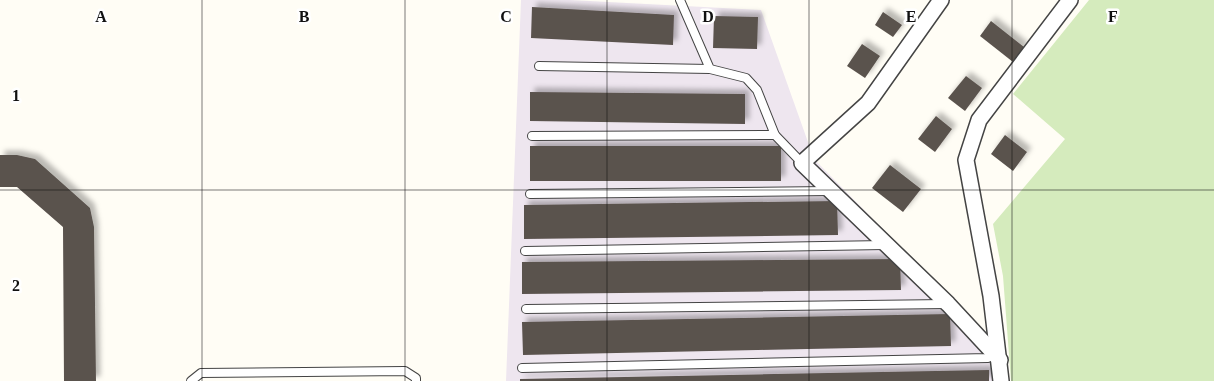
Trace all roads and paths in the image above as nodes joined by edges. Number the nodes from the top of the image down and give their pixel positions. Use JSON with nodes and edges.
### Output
{"nodes":[{"id":1,"x":680,"y":0,"type":"edge"},
{"id":2,"x":941,"y":0,"type":"edge"},
{"id":3,"x":1070,"y":0,"type":"edge"},
{"id":4,"x":539,"y":66,"type":"dead end"},
{"id":5,"x":710,"y":69,"type":"junction"},
{"id":6,"x":774,"y":135,"type":"junction"},
{"id":7,"x":532,"y":136,"type":"dead end"},
{"id":8,"x":802,"y":162,"type":"junction"},
{"id":9,"x":831,"y":191,"type":"junction"},
{"id":10,"x":530,"y":194,"type":"dead end"},
{"id":11,"x":887,"y":245,"type":"junction"},
{"id":12,"x":525,"y":251,"type":"dead end"},
{"id":13,"x":948,"y":304,"type":"junction"},
{"id":14,"x":526,"y":309,"type":"dead end"},
{"id":15,"x":997,"y":357,"type":"junction"},
{"id":16,"x":522,"y":368,"type":"dead end"},
{"id":17,"x":191,"y":381,"type":"edge"},
{"id":18,"x":416,"y":381,"type":"edge"},
{"id":19,"x":1001,"y":381,"type":"edge"}],
"edges":[{"from":1,"to":5,"type":"lane"},
{"from":2,"to":8,"type":"street"},
{"from":3,"to":15,"type":"street"},
{"from":4,"to":5,"type":"lane"},
{"from":5,"to":6,"type":"lane"},
{"from":6,"to":7,"type":"lane"},
{"from":6,"to":8,"type":"lane"},
{"from":8,"to":9,"type":"street"},
{"from":9,"to":10,"type":"lane"},
{"from":9,"to":11,"type":"street"},
{"from":11,"to":12,"type":"lane"},
{"from":11,"to":13,"type":"street"},
{"from":13,"to":14,"type":"lane"},
{"from":13,"to":15,"type":"street"},
{"from":15,"to":16,"type":"lane"},
{"from":15,"to":19,"type":"street"},
{"from":17,"to":18,"type":"lane"}]}
